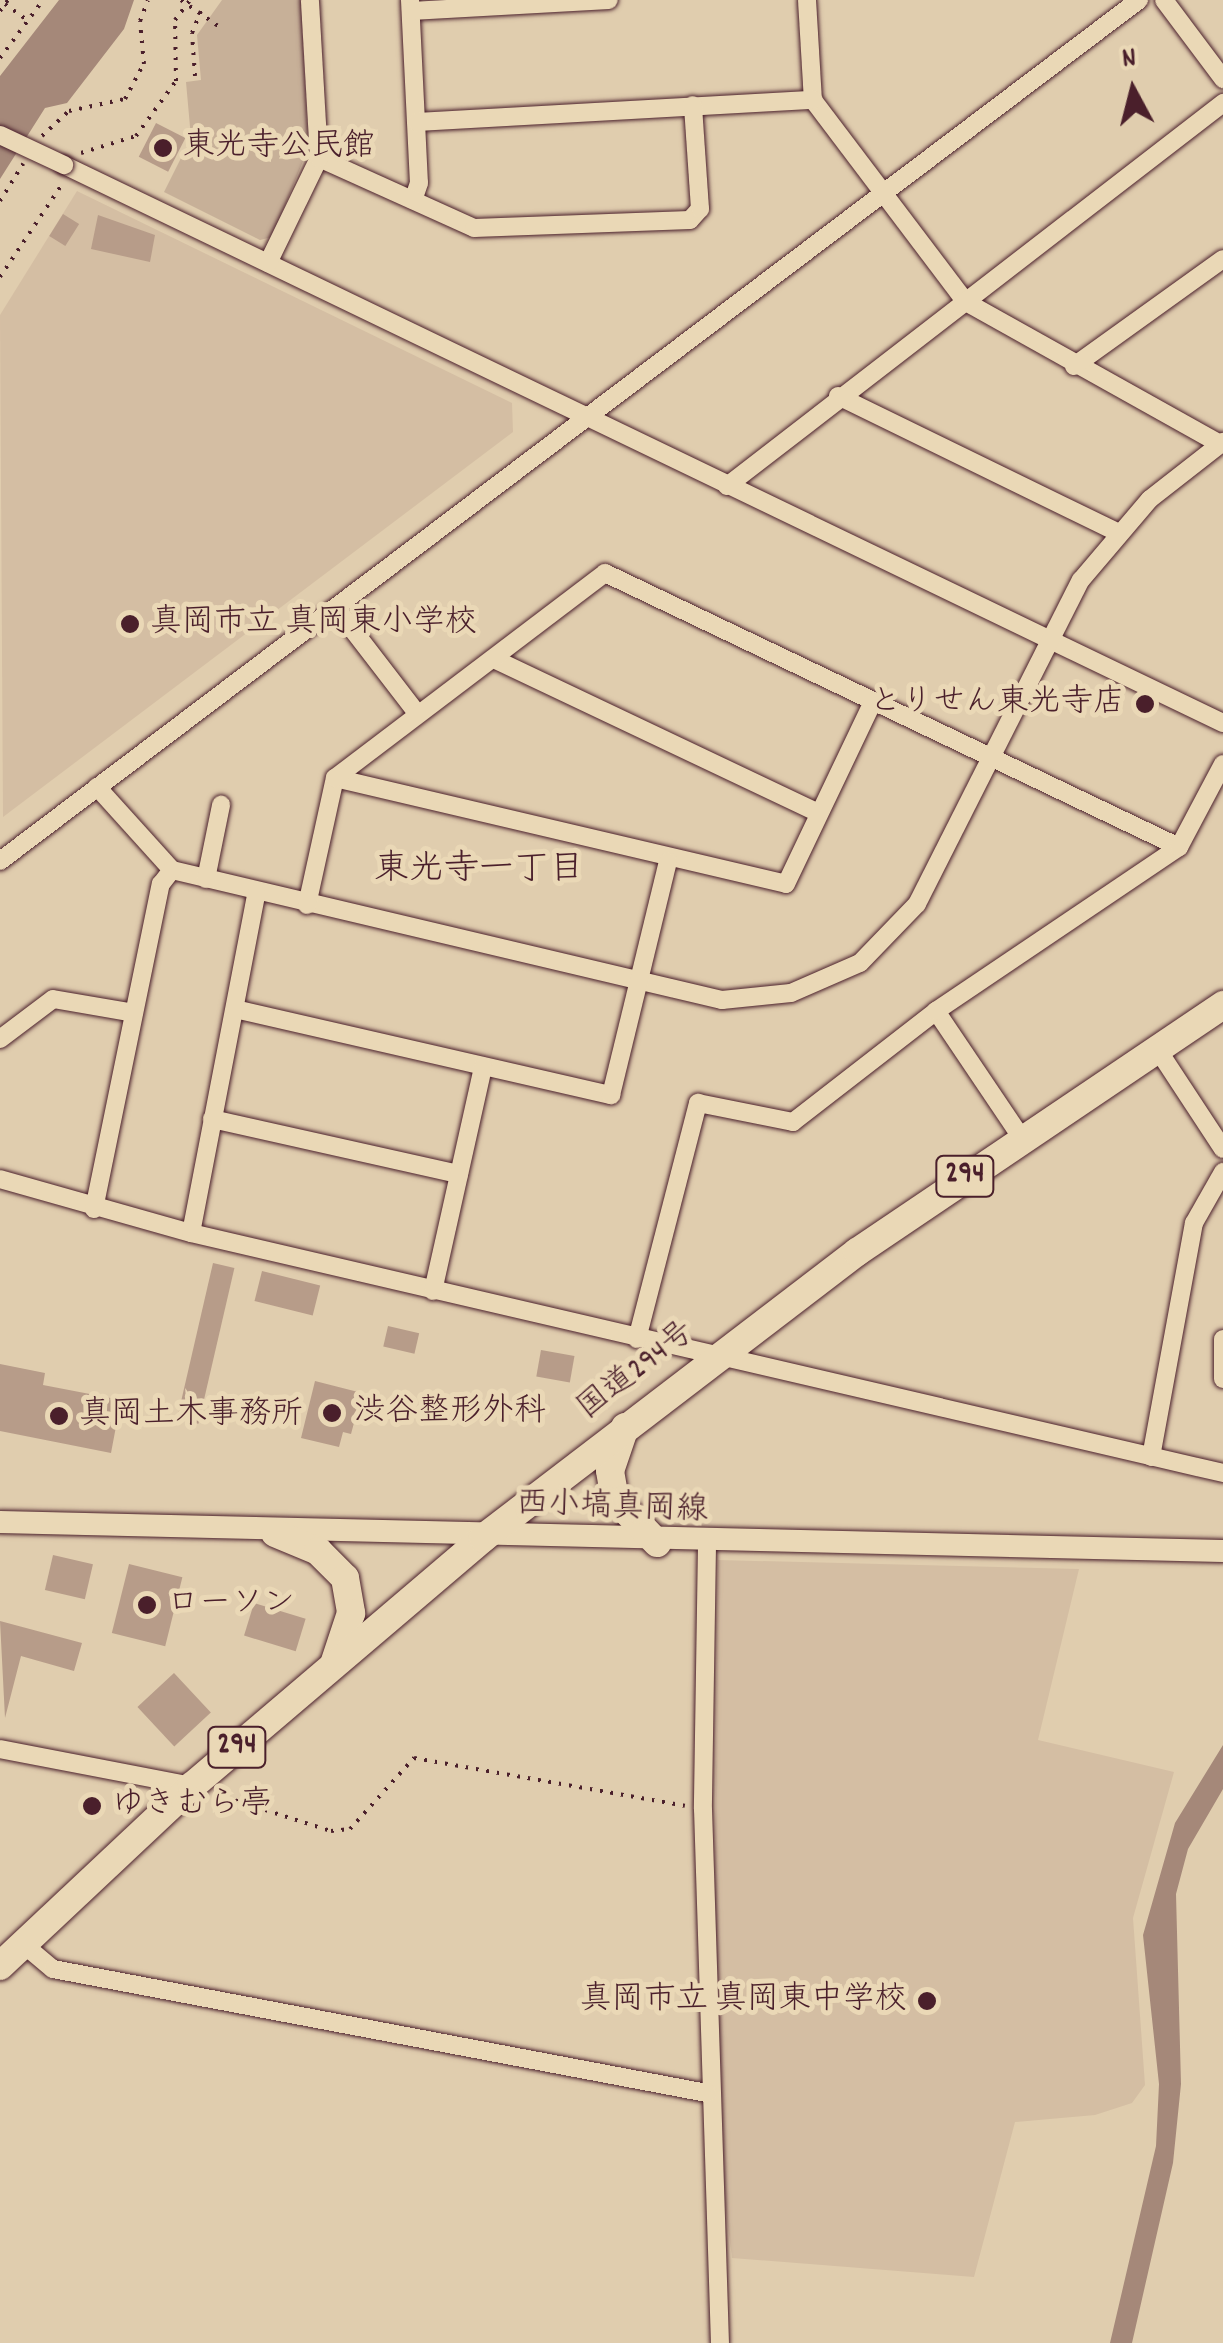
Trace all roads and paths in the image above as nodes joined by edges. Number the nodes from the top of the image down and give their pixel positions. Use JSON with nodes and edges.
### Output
{"nodes":[{"id":1,"x":42,"y":0,"type":"edge"},
{"id":2,"x":148,"y":0,"type":"edge"},
{"id":3,"x":310,"y":0,"type":"edge"},
{"id":4,"x":608,"y":0,"type":"edge"},
{"id":5,"x":807,"y":0,"type":"edge"},
{"id":6,"x":1139,"y":0,"type":"edge"},
{"id":7,"x":1164,"y":0,"type":"edge"},
{"id":8,"x":186,"y":1,"type":"edge"},
{"id":9,"x":7,"y":2,"type":"edge"},
{"id":10,"x":508,"y":2,"type":"edge"},
{"id":11,"x":411,"y":6,"type":"edge"},
{"id":12,"x":0,"y":10,"type":"edge"},
{"id":13,"x":201,"y":11,"type":"junction"},
{"id":14,"x":28,"y":20,"type":"junction"},
{"id":15,"x":221,"y":28,"type":"dead end"},
{"id":16,"x":0,"y":58,"type":"edge"},
{"id":17,"x":195,"y":76,"type":"dead end"},
{"id":18,"x":1223,"y":79,"type":"edge"},
{"id":19,"x":813,"y":100,"type":"junction"},
{"id":20,"x":1223,"y":103,"type":"edge"},
{"id":21,"x":693,"y":106,"type":"junction"},
{"id":22,"x":417,"y":122,"type":"junction"},
{"id":23,"x":0,"y":135,"type":"edge"},
{"id":24,"x":34,"y":148,"type":"dead end"},
{"id":25,"x":319,"y":158,"type":"junction"},
{"id":26,"x":25,"y":161,"type":"dead end"},
{"id":27,"x":68,"y":168,"type":"junction"},
{"id":28,"x":882,"y":192,"type":"junction"},
{"id":29,"x":413,"y":200,"type":"junction"},
{"id":30,"x":0,"y":201,"type":"edge"},
{"id":31,"x":1223,"y":260,"type":"edge"},
{"id":32,"x":268,"y":264,"type":"junction"},
{"id":33,"x":0,"y":278,"type":"edge"},
{"id":34,"x":966,"y":302,"type":"junction"},
{"id":35,"x":1074,"y":366,"type":"junction"},
{"id":36,"x":838,"y":396,"type":"junction"},
{"id":37,"x":590,"y":418,"type":"junction"},
{"id":38,"x":1221,"y":443,"type":"edge"},
{"id":39,"x":727,"y":486,"type":"junction"},
{"id":40,"x":1118,"y":532,"type":"junction"},
{"id":41,"x":336,"y":608,"type":"junction"},
{"id":42,"x":1050,"y":636,"type":"junction"},
{"id":43,"x":494,"y":659,"type":"junction"},
{"id":44,"x":872,"y":704,"type":"junction"},
{"id":45,"x":417,"y":713,"type":"junction"},
{"id":46,"x":1223,"y":723,"type":"edge"},
{"id":47,"x":991,"y":758,"type":"junction"},
{"id":48,"x":1223,"y":764,"type":"edge"},
{"id":49,"x":335,"y":778,"type":"junction"},
{"id":50,"x":97,"y":787,"type":"junction"},
{"id":51,"x":222,"y":805,"type":"dead end"},
{"id":52,"x":818,"y":813,"type":"junction"},
{"id":53,"x":1179,"y":847,"type":"junction"},
{"id":54,"x":0,"y":861,"type":"edge"},
{"id":55,"x":668,"y":862,"type":"junction"},
{"id":56,"x":172,"y":870,"type":"junction"},
{"id":57,"x":206,"y":879,"type":"junction"},
{"id":58,"x":256,"y":894,"type":"junction"},
{"id":59,"x":307,"y":906,"type":"junction"},
{"id":60,"x":637,"y":982,"type":"junction"},
{"id":61,"x":1223,"y":1005,"type":"edge"},
{"id":62,"x":235,"y":1009,"type":"junction"},
{"id":63,"x":936,"y":1010,"type":"junction"},
{"id":64,"x":134,"y":1013,"type":"junction"},
{"id":65,"x":0,"y":1039,"type":"edge"},
{"id":66,"x":1156,"y":1046,"type":"junction"},
{"id":67,"x":483,"y":1067,"type":"junction"},
{"id":68,"x":212,"y":1119,"type":"junction"},
{"id":69,"x":1021,"y":1137,"type":"junction"},
{"id":70,"x":1223,"y":1150,"type":"edge"},
{"id":71,"x":1223,"y":1172,"type":"edge"},
{"id":72,"x":459,"y":1174,"type":"junction"},
{"id":73,"x":0,"y":1179,"type":"edge"},
{"id":74,"x":94,"y":1209,"type":"junction"},
{"id":75,"x":190,"y":1233,"type":"junction"},
{"id":76,"x":433,"y":1292,"type":"junction"},
{"id":77,"x":637,"y":1339,"type":"junction"},
{"id":78,"x":1223,"y":1339,"type":"edge"},
{"id":79,"x":714,"y":1357,"type":"junction"},
{"id":80,"x":1223,"y":1379,"type":"edge"},
{"id":81,"x":626,"y":1426,"type":"junction"},
{"id":82,"x":1151,"y":1457,"type":"junction"},
{"id":83,"x":1223,"y":1472,"type":"edge"},
{"id":84,"x":0,"y":1522,"type":"edge"},
{"id":85,"x":275,"y":1534,"type":"junction"},
{"id":86,"x":482,"y":1538,"type":"junction"},
{"id":87,"x":657,"y":1543,"type":"junction"},
{"id":88,"x":708,"y":1545,"type":"junction"},
{"id":89,"x":1223,"y":1552,"type":"edge"},
{"id":90,"x":332,"y":1667,"type":"junction"},
{"id":91,"x":0,"y":1749,"type":"edge"},
{"id":92,"x":192,"y":1786,"type":"junction"},
{"id":93,"x":703,"y":1809,"type":"junction"},
{"id":94,"x":24,"y":1944,"type":"junction"},
{"id":95,"x":0,"y":1966,"type":"edge"},
{"id":96,"x":707,"y":2093,"type":"junction"},
{"id":97,"x":720,"y":2343,"type":"edge"}],
"edges":[{"from":1,"to":14,"type":"path"},
{"from":2,"to":24,"type":"path"},
{"from":3,"to":25,"type":"street"},
{"from":4,"to":10,"type":"street"},
{"from":5,"to":19,"type":"street"},
{"from":6,"to":28,"type":"street"},
{"from":7,"to":18,"type":"street"},
{"from":8,"to":13,"type":"path"},
{"from":8,"to":27,"type":"path"},
{"from":9,"to":12,"type":"path"},
{"from":9,"to":14,"type":"path"},
{"from":10,"to":11,"type":"street"},
{"from":11,"to":22,"type":"street"},
{"from":13,"to":15,"type":"path"},
{"from":13,"to":17,"type":"path"},
{"from":14,"to":16,"type":"path"},
{"from":19,"to":21,"type":"street"},
{"from":19,"to":28,"type":"street"},
{"from":20,"to":34,"type":"street"},
{"from":21,"to":22,"type":"street"},
{"from":21,"to":29,"type":"street"},
{"from":22,"to":29,"type":"street"},
{"from":23,"to":27,"type":"street","bridge":true},
{"from":25,"to":29,"type":"street"},
{"from":25,"to":32,"type":"street"},
{"from":26,"to":30,"type":"path"},
{"from":27,"to":32,"type":"street"},
{"from":27,"to":33,"type":"path"},
{"from":28,"to":34,"type":"street"},
{"from":28,"to":37,"type":"street"},
{"from":31,"to":35,"type":"street"},
{"from":32,"to":37,"type":"street"},
{"from":34,"to":35,"type":"street"},
{"from":34,"to":36,"type":"street"},
{"from":35,"to":38,"type":"street"},
{"from":36,"to":39,"type":"street"},
{"from":36,"to":40,"type":"street"},
{"from":37,"to":39,"type":"street"},
{"from":37,"to":41,"type":"street"},
{"from":38,"to":40,"type":"street"},
{"from":39,"to":42,"type":"street"},
{"from":40,"to":42,"type":"street"},
{"from":41,"to":45,"type":"street"},
{"from":41,"to":50,"type":"street"},
{"from":42,"to":46,"type":"street"},
{"from":42,"to":47,"type":"street"},
{"from":43,"to":44,"type":"street"},
{"from":43,"to":45,"type":"street"},
{"from":43,"to":52,"type":"street"},
{"from":44,"to":47,"type":"street"},
{"from":44,"to":52,"type":"street"},
{"from":45,"to":49,"type":"street"},
{"from":47,"to":53,"type":"street"},
{"from":47,"to":60,"type":"street"},
{"from":48,"to":53,"type":"street"},
{"from":49,"to":55,"type":"street"},
{"from":49,"to":59,"type":"street"},
{"from":50,"to":54,"type":"street"},
{"from":50,"to":56,"type":"street"},
{"from":51,"to":57,"type":"street"},
{"from":52,"to":55,"type":"street"},
{"from":53,"to":63,"type":"street"},
{"from":55,"to":60,"type":"street"},
{"from":56,"to":57,"type":"street"},
{"from":56,"to":64,"type":"street"},
{"from":57,"to":58,"type":"street"},
{"from":58,"to":59,"type":"street"},
{"from":58,"to":62,"type":"street"},
{"from":59,"to":60,"type":"street"},
{"from":60,"to":67,"type":"street"},
{"from":61,"to":66,"type":"highway","name":"国道294号","number":"294"},
{"from":62,"to":67,"type":"street"},
{"from":62,"to":68,"type":"street"},
{"from":63,"to":69,"type":"street"},
{"from":63,"to":77,"type":"street"},
{"from":64,"to":65,"type":"street"},
{"from":64,"to":74,"type":"street"},
{"from":66,"to":69,"type":"highway","name":"国道294号","number":"294"},
{"from":66,"to":70,"type":"street"},
{"from":67,"to":72,"type":"street"},
{"from":68,"to":72,"type":"street"},
{"from":68,"to":75,"type":"street"},
{"from":69,"to":79,"type":"highway","name":"国道294号","number":"294"},
{"from":71,"to":82,"type":"street"},
{"from":72,"to":76,"type":"street"},
{"from":73,"to":74,"type":"street"},
{"from":74,"to":75,"type":"street"},
{"from":75,"to":76,"type":"street"},
{"from":76,"to":77,"type":"street"},
{"from":77,"to":79,"type":"street"},
{"from":78,"to":80,"type":"street"},
{"from":79,"to":81,"type":"highway","name":"国道294号","number":"294"},
{"from":79,"to":82,"type":"street"},
{"from":81,"to":86,"type":"highway","name":"国道294号","number":"294"},
{"from":81,"to":87,"type":"highway"},
{"from":82,"to":83,"type":"street"},
{"from":84,"to":85,"type":"main road","name":"西小塙真岡線"},
{"from":85,"to":86,"type":"main road","name":"西小塙真岡線"},
{"from":85,"to":90,"type":"highway"},
{"from":86,"to":87,"type":"main road","name":"西小塙真岡線"},
{"from":86,"to":90,"type":"highway","name":"国道294号","number":"294"},
{"from":87,"to":88,"type":"main road","name":"西小塙真岡線"},
{"from":88,"to":89,"type":"main road","name":"西小塙真岡線"},
{"from":88,"to":93,"type":"street"},
{"from":90,"to":92,"type":"highway","name":"国道294号","number":"294"},
{"from":91,"to":92,"type":"street"},
{"from":92,"to":93,"type":"path"},
{"from":92,"to":94,"type":"highway","name":"国道294号","number":"294"},
{"from":93,"to":96,"type":"street"},
{"from":94,"to":95,"type":"highway","name":"国道294号","number":"294"},
{"from":94,"to":96,"type":"street"},
{"from":96,"to":97,"type":"street"}]}
